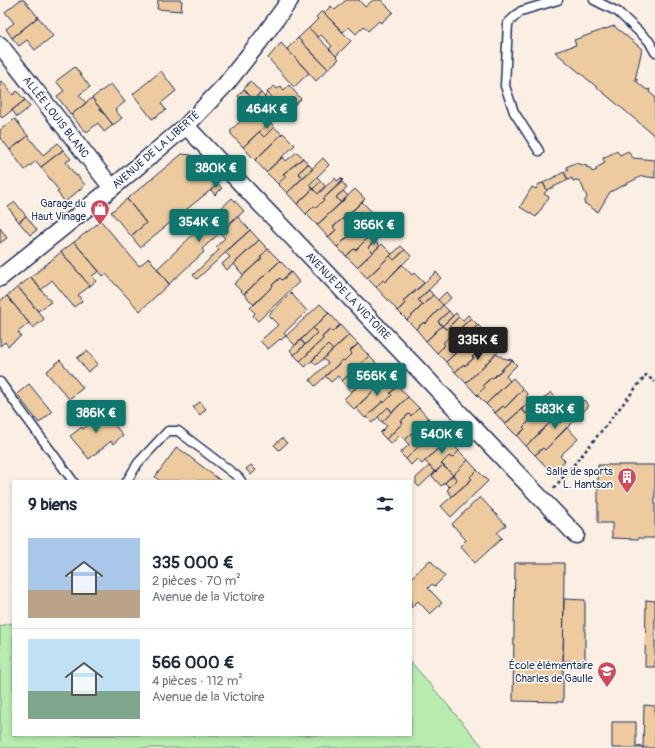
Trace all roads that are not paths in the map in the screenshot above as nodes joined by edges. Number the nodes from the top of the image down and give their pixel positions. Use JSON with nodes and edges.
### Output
{"nodes":[{"id":1,"x":290,"y":0,"type":"edge"},
{"id":2,"x":558,"y":0,"type":"edge"},
{"id":3,"x":594,"y":0,"type":"edge"},
{"id":4,"x":0,"y":45,"type":"edge"},
{"id":5,"x":655,"y":52,"type":"edge"},
{"id":6,"x":186,"y":126,"type":"junction"},
{"id":7,"x":539,"y":151,"type":"dead end"},
{"id":8,"x":112,"y":188,"type":"junction"},
{"id":9,"x":0,"y":278,"type":"edge"},
{"id":10,"x":0,"y":382,"type":"edge"},
{"id":11,"x":72,"y":480,"type":"edge"},
{"id":12,"x":128,"y":480,"type":"edge"},
{"id":13,"x":240,"y":480,"type":"edge"},
{"id":14,"x":576,"y":535,"type":"dead end"}],
"edges":[{"from":1,"to":6,"type":"street","name":"AVENUE DE LA LIBERTÉ"},
{"from":2,"to":7,"type":"lane"},
{"from":3,"to":5,"type":"lane"},
{"from":4,"to":8,"type":"street","name":"ALLÉE LOUIS BLANC"},
{"from":6,"to":8,"type":"street","name":"AVENUE DE LA LIBERTÉ"},
{"from":6,"to":14,"type":"street","name":"AVENUE DE LA VICTOIRE"},
{"from":8,"to":9,"type":"street","name":"AVENUE DE LA LIBERTÉ"},
{"from":10,"to":11,"type":"lane"},
{"from":12,"to":13,"type":"lane"}]}
